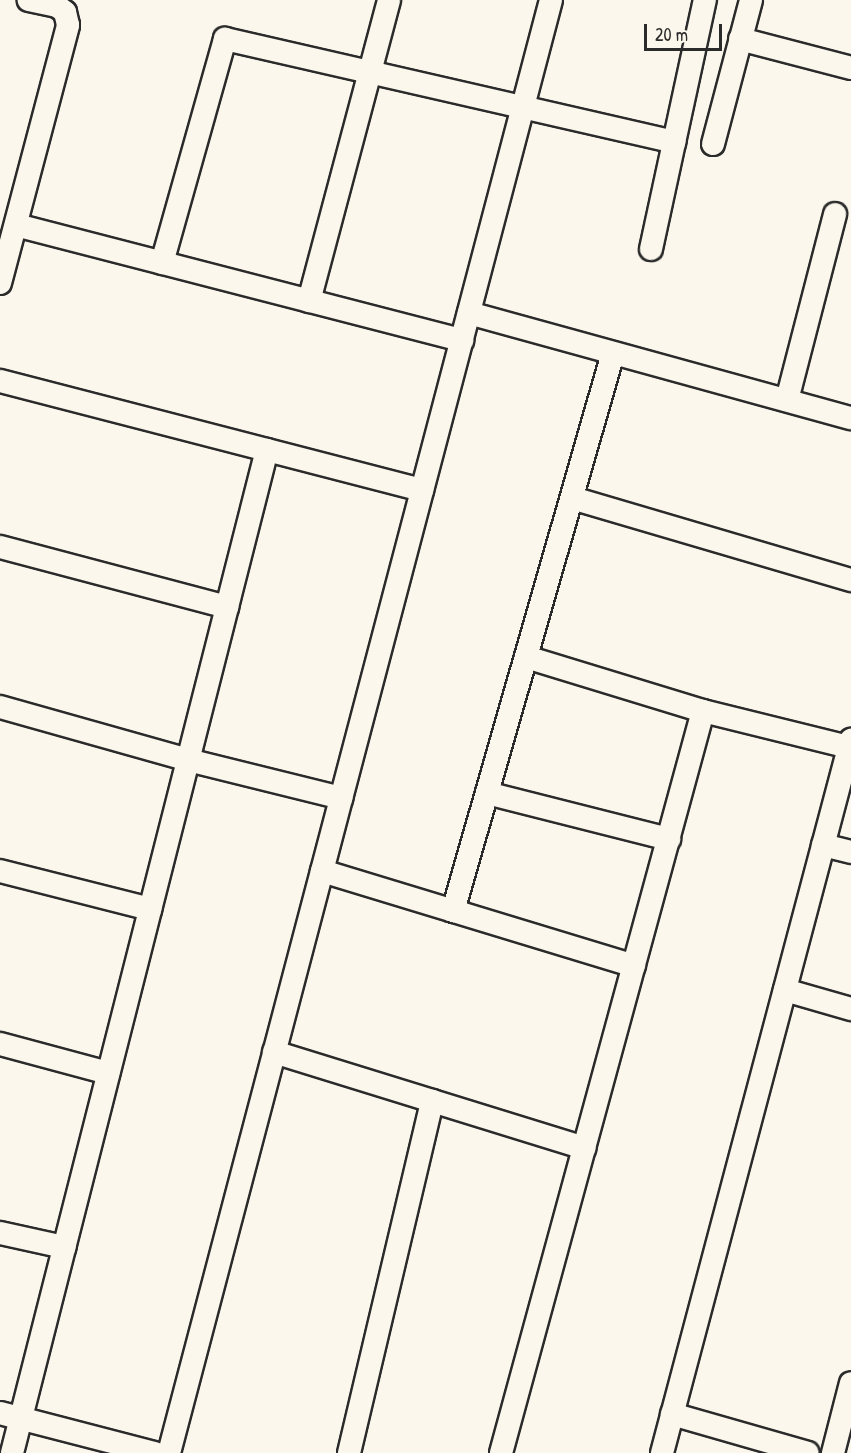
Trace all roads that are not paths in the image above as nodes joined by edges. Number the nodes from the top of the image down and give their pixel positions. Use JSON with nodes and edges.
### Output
{"nodes":[{"id":1,"x":29,"y":0,"type":"edge"},
{"id":2,"x":389,"y":0,"type":"edge"},
{"id":3,"x":551,"y":0,"type":"edge"},
{"id":4,"x":705,"y":0,"type":"edge"},
{"id":5,"x":751,"y":0,"type":"edge"},
{"id":6,"x":740,"y":39,"type":"junction"},
{"id":7,"x":851,"y":68,"type":"edge"},
{"id":8,"x":370,"y":72,"type":"junction"},
{"id":9,"x":523,"y":108,"type":"junction"},
{"id":10,"x":674,"y":142,"type":"junction"},
{"id":11,"x":713,"y":144,"type":"dead end"},
{"id":12,"x":835,"y":214,"type":"dead end"},
{"id":13,"x":16,"y":225,"type":"junction"},
{"id":14,"x":651,"y":249,"type":"dead end"},
{"id":15,"x":162,"y":263,"type":"junction"},
{"id":16,"x":0,"y":284,"type":"edge"},
{"id":17,"x":309,"y":301,"type":"junction"},
{"id":18,"x":469,"y":313,"type":"junction"},
{"id":19,"x":462,"y":340,"type":"junction"},
{"id":20,"x":613,"y":353,"type":"junction"},
{"id":21,"x":0,"y":381,"type":"edge"},
{"id":22,"x":787,"y":400,"type":"junction"},
{"id":23,"x":851,"y":418,"type":"edge"},
{"id":24,"x":267,"y":450,"type":"junction"},
{"id":25,"x":422,"y":490,"type":"junction"},
{"id":26,"x":572,"y":498,"type":"junction"},
{"id":27,"x":0,"y":547,"type":"edge"},
{"id":28,"x":851,"y":580,"type":"edge"},
{"id":29,"x":227,"y":607,"type":"junction"},
{"id":30,"x":526,"y":657,"type":"junction"},
{"id":31,"x":0,"y":707,"type":"edge"},
{"id":32,"x":703,"y":711,"type":"junction"},
{"id":33,"x":850,"y":743,"type":"edge"},
{"id":34,"x":188,"y":760,"type":"junction"},
{"id":35,"x":487,"y":793,"type":"junction"},
{"id":36,"x":341,"y":798,"type":"junction"},
{"id":37,"x":669,"y":839,"type":"junction"},
{"id":38,"x":823,"y":845,"type":"junction"},
{"id":39,"x":851,"y":852,"type":"edge"},
{"id":40,"x":0,"y":871,"type":"edge"},
{"id":41,"x":322,"y":871,"type":"junction"},
{"id":42,"x":150,"y":909,"type":"junction"},
{"id":43,"x":453,"y":911,"type":"junction"},
{"id":44,"x":634,"y":966,"type":"junction"},
{"id":45,"x":785,"y":990,"type":"junction"},
{"id":46,"x":851,"y":1009,"type":"edge"},
{"id":47,"x":0,"y":1044,"type":"edge"},
{"id":48,"x":274,"y":1052,"type":"junction"},
{"id":49,"x":108,"y":1073,"type":"junction"},
{"id":50,"x":432,"y":1101,"type":"junction"},
{"id":51,"x":584,"y":1148,"type":"junction"},
{"id":52,"x":0,"y":1233,"type":"edge"},
{"id":53,"x":64,"y":1247,"type":"junction"},
{"id":54,"x":851,"y":1383,"type":"edge"},
{"id":55,"x":672,"y":1414,"type":"junction"},
{"id":56,"x":10,"y":1416,"type":"edge"},
{"id":57,"x":12,"y":1453,"type":"edge"},
{"id":58,"x":154,"y":1453,"type":"edge"},
{"id":59,"x":169,"y":1453,"type":"edge"},
{"id":60,"x":349,"y":1453,"type":"edge"},
{"id":61,"x":501,"y":1453,"type":"edge"},
{"id":62,"x":662,"y":1453,"type":"edge"},
{"id":63,"x":808,"y":1453,"type":"edge"},
{"id":64,"x":833,"y":1453,"type":"edge"}],
"edges":[{"from":1,"to":13,"type":"street"},
{"from":2,"to":8,"type":"street"},
{"from":3,"to":9,"type":"street"},
{"from":4,"to":10,"type":"street"},
{"from":5,"to":6,"type":"street"},
{"from":6,"to":7,"type":"street"},
{"from":6,"to":11,"type":"street"},
{"from":8,"to":9,"type":"street"},
{"from":8,"to":15,"type":"street"},
{"from":8,"to":17,"type":"street"},
{"from":9,"to":10,"type":"street"},
{"from":9,"to":18,"type":"street"},
{"from":10,"to":14,"type":"street"},
{"from":12,"to":22,"type":"street"},
{"from":13,"to":15,"type":"street"},
{"from":13,"to":16,"type":"street"},
{"from":15,"to":17,"type":"street"},
{"from":17,"to":19,"type":"street"},
{"from":18,"to":19,"type":"street"},
{"from":18,"to":20,"type":"street"},
{"from":19,"to":25,"type":"street"},
{"from":20,"to":22,"type":"street"},
{"from":20,"to":26,"type":"street"},
{"from":21,"to":24,"type":"street"},
{"from":22,"to":23,"type":"street"},
{"from":24,"to":25,"type":"street"},
{"from":24,"to":29,"type":"street"},
{"from":25,"to":36,"type":"street"},
{"from":26,"to":28,"type":"street"},
{"from":26,"to":30,"type":"street"},
{"from":27,"to":29,"type":"street"},
{"from":29,"to":34,"type":"street"},
{"from":30,"to":32,"type":"street"},
{"from":30,"to":35,"type":"street"},
{"from":31,"to":34,"type":"street"},
{"from":32,"to":33,"type":"street"},
{"from":32,"to":37,"type":"street"},
{"from":33,"to":38,"type":"street"},
{"from":34,"to":36,"type":"street"},
{"from":34,"to":42,"type":"street"},
{"from":35,"to":37,"type":"street"},
{"from":35,"to":43,"type":"street"},
{"from":36,"to":41,"type":"street"},
{"from":37,"to":44,"type":"street"},
{"from":38,"to":39,"type":"street"},
{"from":38,"to":45,"type":"street"},
{"from":40,"to":42,"type":"street"},
{"from":41,"to":43,"type":"street"},
{"from":41,"to":48,"type":"street"},
{"from":42,"to":49,"type":"street"},
{"from":43,"to":44,"type":"street"},
{"from":44,"to":51,"type":"street"},
{"from":45,"to":46,"type":"street"},
{"from":45,"to":55,"type":"street"},
{"from":47,"to":49,"type":"street"},
{"from":48,"to":50,"type":"street"},
{"from":48,"to":59,"type":"street"},
{"from":49,"to":53,"type":"street"},
{"from":50,"to":51,"type":"street"},
{"from":50,"to":60,"type":"street"},
{"from":51,"to":61,"type":"street"},
{"from":52,"to":53,"type":"street"},
{"from":53,"to":56,"type":"street"},
{"from":54,"to":64,"type":"street"},
{"from":55,"to":62,"type":"street"},
{"from":55,"to":63,"type":"street"},
{"from":56,"to":57,"type":"street"},
{"from":56,"to":58,"type":"street"}]}
